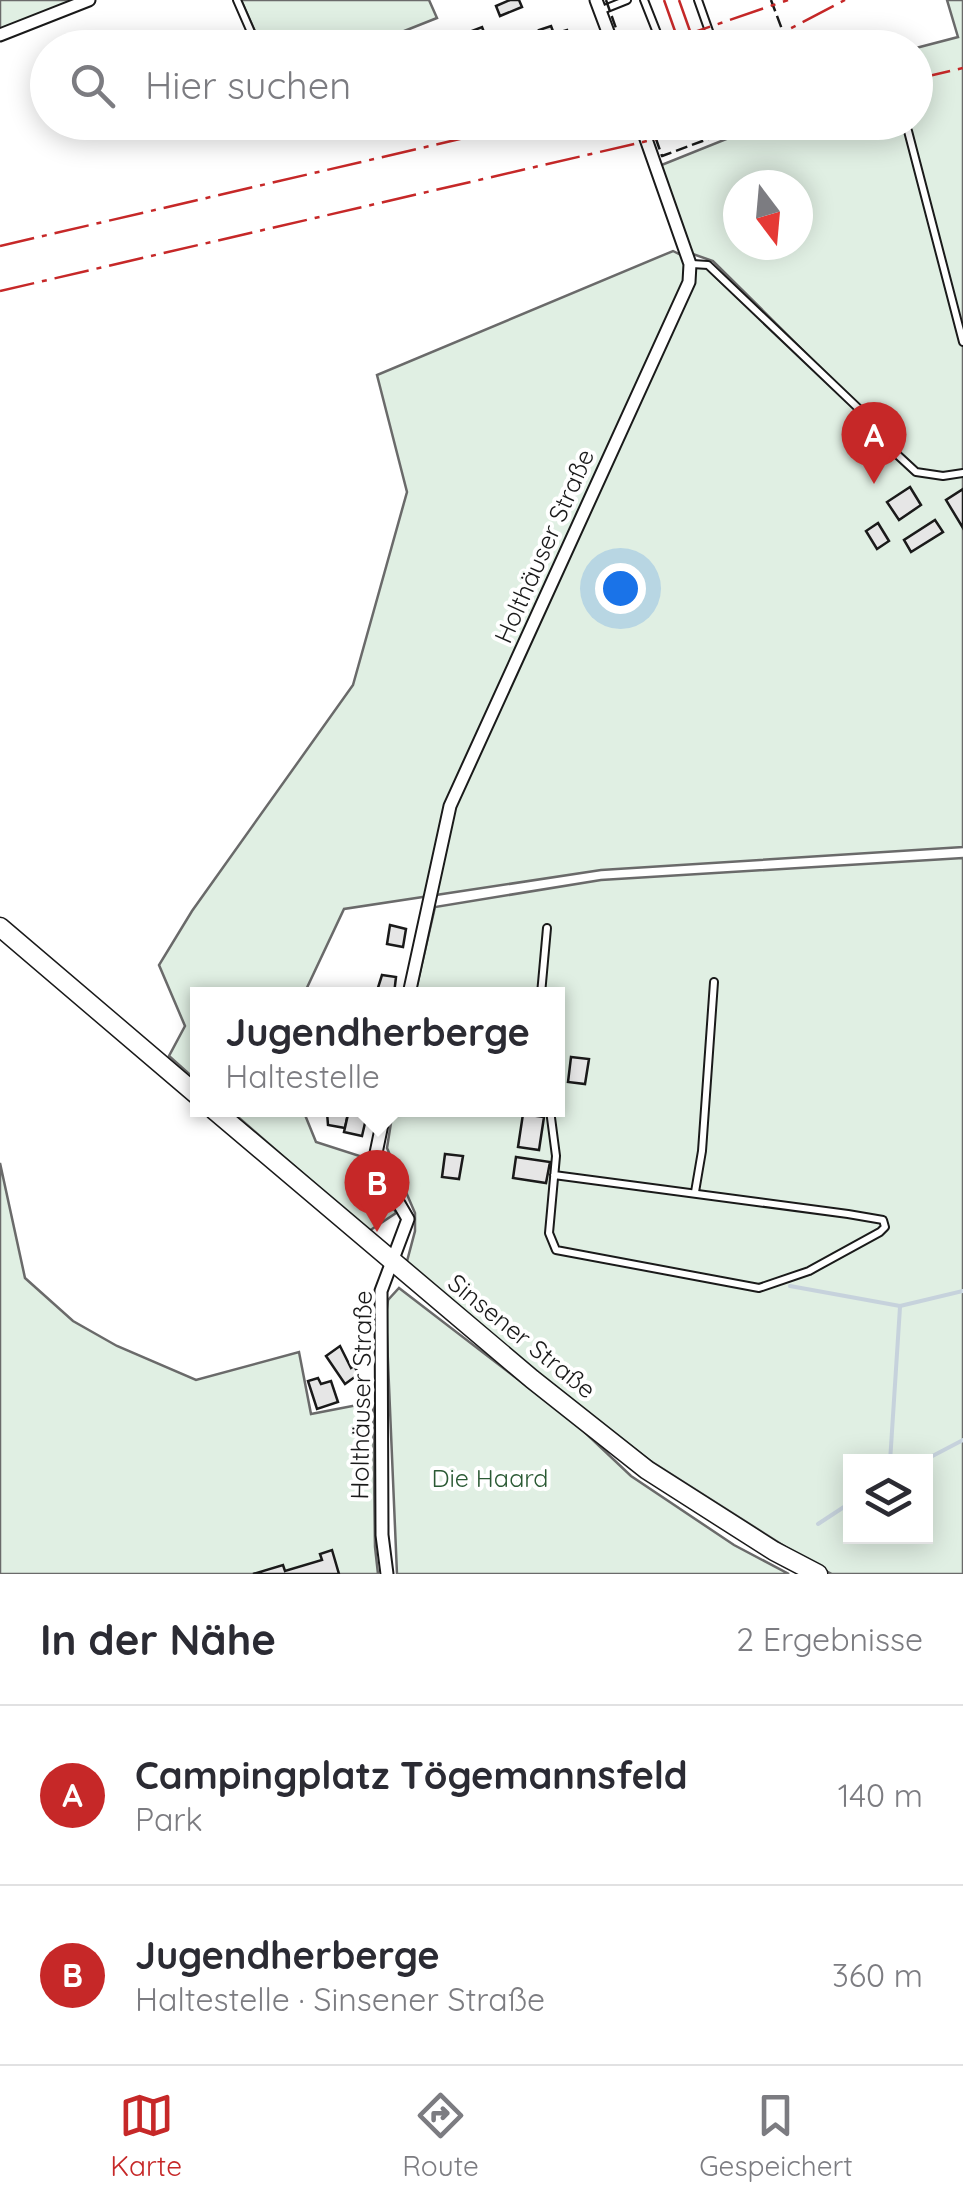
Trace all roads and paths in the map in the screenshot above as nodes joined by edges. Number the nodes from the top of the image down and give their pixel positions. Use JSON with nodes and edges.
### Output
{"nodes":[{"id":1,"x":89,"y":0,"type":"edge"},
{"id":2,"x":237,"y":0,"type":"edge"},
{"id":3,"x":627,"y":0,"type":"edge"},
{"id":4,"x":644,"y":0,"type":"edge"},
{"id":5,"x":698,"y":0,"type":"edge"},
{"id":6,"x":598,"y":5,"type":"edge"},
{"id":7,"x":250,"y":30,"type":"edge"},
{"id":8,"x":607,"y":30,"type":"edge"},
{"id":9,"x":656,"y":30,"type":"edge"},
{"id":10,"x":709,"y":30,"type":"edge"},
{"id":11,"x":0,"y":35,"type":"edge"},
{"id":12,"x":646,"y":140,"type":"edge"},
{"id":13,"x":910,"y":140,"type":"edge"},
{"id":14,"x":690,"y":264,"type":"junction"},
{"id":15,"x":963,"y":342,"type":"edge"},
{"id":16,"x":963,"y":474,"type":"edge"},
{"id":17,"x":0,"y":927,"type":"edge"},
{"id":18,"x":547,"y":928,"type":"dead end"},
{"id":19,"x":714,"y":982,"type":"dead end"},
{"id":20,"x":411,"y":987,"type":"edge"},
{"id":21,"x":543,"y":987,"type":"edge"},
{"id":22,"x":190,"y":1089,"type":"edge"},
{"id":23,"x":222,"y":1117,"type":"edge"},
{"id":24,"x":384,"y":1117,"type":"edge"},
{"id":25,"x":551,"y":1117,"type":"edge"},
{"id":26,"x":554,"y":1175,"type":"junction"},
{"id":27,"x":695,"y":1192,"type":"junction"},
{"id":28,"x":392,"y":1261,"type":"junction"},
{"id":29,"x":387,"y":1574,"type":"edge"},
{"id":30,"x":818,"y":1574,"type":"edge"}],
"edges":[{"from":1,"to":11,"type":"street"},
{"from":2,"to":7,"type":"lane"},
{"from":3,"to":6,"type":"lane"},
{"from":4,"to":9,"type":"lane"},
{"from":5,"to":10,"type":"lane"},
{"from":6,"to":8,"type":"street"},
{"from":12,"to":14,"type":"street"},
{"from":13,"to":15,"type":"lane"},
{"from":14,"to":16,"type":"lane"},
{"from":14,"to":20,"type":"street","name":"Holthäuser Straße"},
{"from":17,"to":22,"type":"main road"},
{"from":18,"to":21,"type":"lane"},
{"from":19,"to":27,"type":"lane"},
{"from":23,"to":28,"type":"main road","name":"Sinsener Straße"},
{"from":24,"to":28,"type":"street","name":"Holthäuser Straße"},
{"from":25,"to":26,"type":"lane"},
{"from":26,"to":27,"type":"lane"},
{"from":26,"to":27,"type":"lane"},
{"from":28,"to":29,"type":"street","name":"Holthäuser Straße"},
{"from":28,"to":30,"type":"main road","name":"Sinsener Straße"}]}
